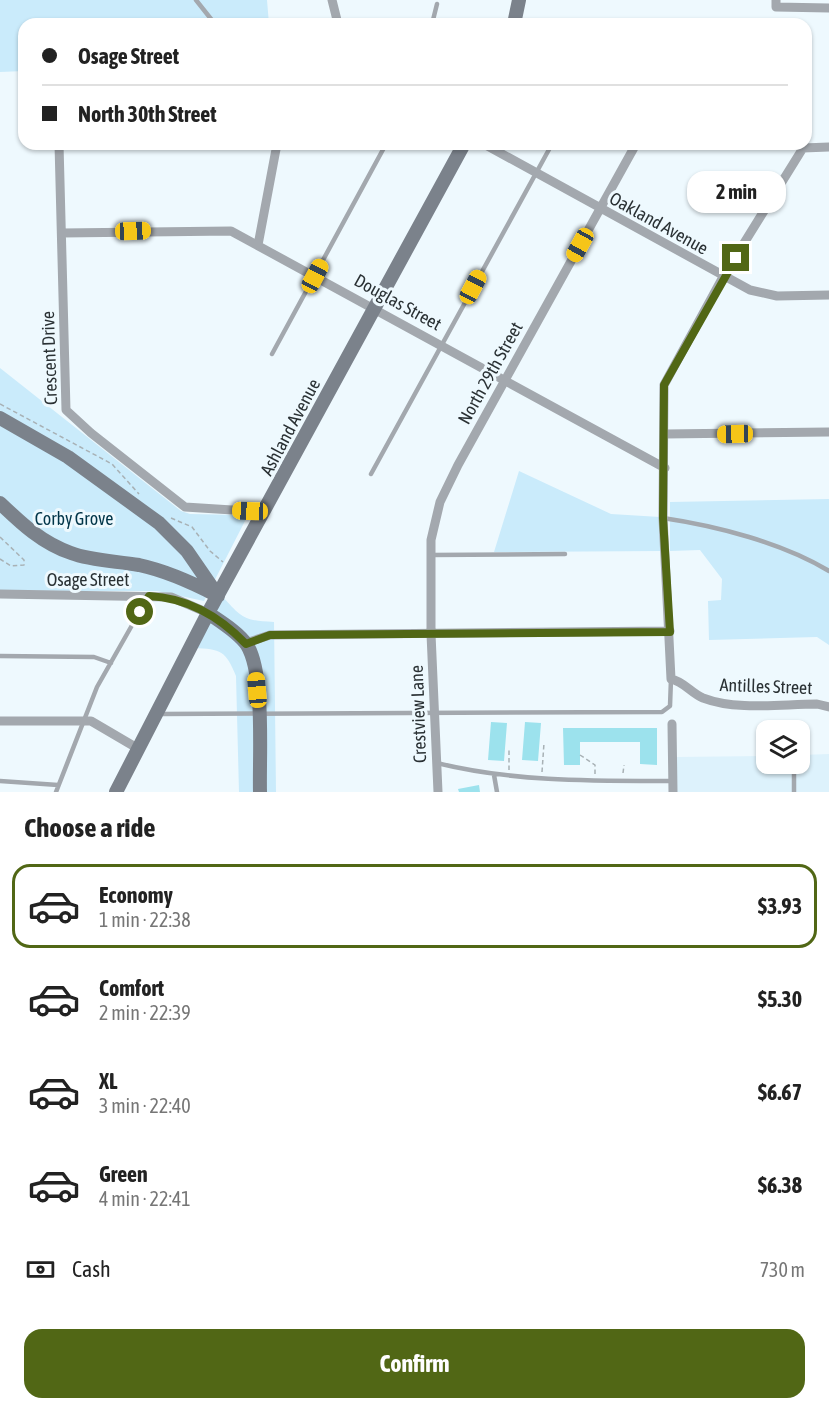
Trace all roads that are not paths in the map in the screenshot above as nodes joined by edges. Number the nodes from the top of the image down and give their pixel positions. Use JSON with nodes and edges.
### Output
{"nodes":[{"id":1,"x":196,"y":0,"type":"edge"},
{"id":2,"x":205,"y":0,"type":"edge"},
{"id":3,"x":332,"y":0,"type":"edge"},
{"id":4,"x":519,"y":0,"type":"edge"},
{"id":5,"x":437,"y":4,"type":"dead end"},
{"id":6,"x":776,"y":4,"type":"edge"},
{"id":7,"x":204,"y":8,"type":"junction"},
{"id":8,"x":829,"y":8,"type":"edge"},
{"id":9,"x":211,"y":18,"type":"edge"},
{"id":10,"x":336,"y":18,"type":"edge"},
{"id":11,"x":434,"y":18,"type":"edge"},
{"id":12,"x":515,"y":18,"type":"edge"},
{"id":13,"x":829,"y":147,"type":"edge"},
{"id":14,"x":812,"y":148,"type":"edge"},
{"id":15,"x":59,"y":150,"type":"edge"},
{"id":16,"x":276,"y":150,"type":"edge"},
{"id":17,"x":383,"y":150,"type":"edge"},
{"id":18,"x":461,"y":150,"type":"edge"},
{"id":19,"x":495,"y":150,"type":"edge"},
{"id":20,"x":548,"y":150,"type":"edge"},
{"id":21,"x":633,"y":150,"type":"edge"},
{"id":22,"x":802,"y":150,"type":"edge"},
{"id":23,"x":535,"y":171,"type":"junction"},
{"id":24,"x":599,"y":209,"type":"junction"},
{"id":25,"x":62,"y":233,"type":"junction"},
{"id":26,"x":258,"y":244,"type":"junction"},
{"id":27,"x":315,"y":276,"type":"junction"},
{"id":28,"x":723,"y":277,"type":"junction"},
{"id":29,"x":829,"y":295,"type":"edge"},
{"id":30,"x":373,"y":308,"type":"junction"},
{"id":31,"x":442,"y":345,"type":"junction"},
{"id":32,"x":272,"y":354,"type":"dead end"},
{"id":33,"x":505,"y":380,"type":"junction"},
{"id":34,"x":0,"y":418,"type":"edge"},
{"id":35,"x":829,"y":432,"type":"edge"},
{"id":36,"x":665,"y":435,"type":"junction"},
{"id":37,"x":665,"y":468,"type":"junction"},
{"id":38,"x":371,"y":474,"type":"dead end"},
{"id":39,"x":0,"y":503,"type":"edge"},
{"id":40,"x":264,"y":512,"type":"junction"},
{"id":41,"x":663,"y":518,"type":"junction"},
{"id":42,"x":565,"y":554,"type":"dead end"},
{"id":43,"x":430,"y":555,"type":"junction"},
{"id":44,"x":829,"y":572,"type":"edge"},
{"id":45,"x":0,"y":594,"type":"edge"},
{"id":46,"x":149,"y":596,"type":"junction"},
{"id":47,"x":218,"y":596,"type":"junction"},
{"id":48,"x":208,"y":613,"type":"junction"},
{"id":49,"x":670,"y":632,"type":"junction"},
{"id":50,"x":431,"y":634,"type":"junction"},
{"id":51,"x":246,"y":644,"type":"junction"},
{"id":52,"x":0,"y":656,"type":"edge"},
{"id":53,"x":111,"y":663,"type":"junction"},
{"id":54,"x":671,"y":679,"type":"junction"},
{"id":55,"x":829,"y":707,"type":"edge"},
{"id":56,"x":436,"y":711,"type":"junction"},
{"id":57,"x":259,"y":713,"type":"junction"},
{"id":58,"x":154,"y":714,"type":"junction"},
{"id":59,"x":83,"y":720,"type":"junction"},
{"id":60,"x":0,"y":721,"type":"edge"},
{"id":61,"x":672,"y":724,"type":"dead end"},
{"id":62,"x":137,"y":748,"type":"junction"},
{"id":63,"x":437,"y":763,"type":"junction"},
{"id":64,"x":794,"y":774,"type":"edge"},
{"id":65,"x":494,"y":775,"type":"junction"},
{"id":66,"x":0,"y":781,"type":"edge"},
{"id":67,"x":672,"y":781,"type":"junction"},
{"id":68,"x":58,"y":785,"type":"junction"},
{"id":69,"x":56,"y":792,"type":"edge"},
{"id":70,"x":116,"y":792,"type":"edge"},
{"id":71,"x":260,"y":792,"type":"edge"},
{"id":72,"x":438,"y":792,"type":"edge"},
{"id":73,"x":497,"y":792,"type":"edge"},
{"id":74,"x":673,"y":792,"type":"edge"},
{"id":75,"x":794,"y":792,"type":"edge"}],
"edges":[{"from":1,"to":7,"type":"lane"},
{"from":2,"to":7,"type":"lane"},
{"from":3,"to":10,"type":"street"},
{"from":4,"to":12,"type":"street"},
{"from":5,"to":11,"type":"lane"},
{"from":6,"to":8,"type":"street"},
{"from":7,"to":9,"type":"lane"},
{"from":13,"to":14,"type":"street"},
{"from":15,"to":25,"type":"street","name":"Crescent Drive"},
{"from":16,"to":26,"type":"street"},
{"from":17,"to":27,"type":"lane"},
{"from":18,"to":30,"type":"street","name":"Ashland Avenue"},
{"from":19,"to":23,"type":"street","name":"Oakland Avenue"},
{"from":20,"to":23,"type":"lane"},
{"from":21,"to":24,"type":"street","name":"North 29th Street"},
{"from":22,"to":28,"type":"street"},
{"from":23,"to":24,"type":"street","name":"Oakland Avenue"},
{"from":23,"to":31,"type":"lane"},
{"from":24,"to":28,"type":"street","name":"Oakland Avenue"},
{"from":24,"to":33,"type":"street","name":"North 29th Street"},
{"from":25,"to":26,"type":"street","name":"Douglas Street"},
{"from":25,"to":40,"type":"street","name":"Crescent Drive"},
{"from":26,"to":27,"type":"street","name":"Douglas Street"},
{"from":27,"to":30,"type":"street","name":"Douglas Street"},
{"from":27,"to":32,"type":"lane"},
{"from":28,"to":29,"type":"street","name":"Oakland Avenue"},
{"from":28,"to":36,"type":"street"},
{"from":30,"to":31,"type":"street","name":"Douglas Street"},
{"from":30,"to":40,"type":"street","name":"Ashland Avenue"},
{"from":31,"to":33,"type":"street","name":"Douglas Street"},
{"from":31,"to":38,"type":"lane"},
{"from":33,"to":37,"type":"street","name":"Douglas Street"},
{"from":33,"to":43,"type":"street","name":"North 29th Street"},
{"from":34,"to":47,"type":"street"},
{"from":35,"to":36,"type":"street"},
{"from":36,"to":37,"type":"street"},
{"from":37,"to":41,"type":"street"},
{"from":39,"to":47,"type":"street"},
{"from":40,"to":47,"type":"street","name":"Ashland Avenue"},
{"from":41,"to":44,"type":"lane"},
{"from":41,"to":49,"type":"street"},
{"from":42,"to":43,"type":"lane"},
{"from":43,"to":50,"type":"street","name":"North 29th Street"},
{"from":45,"to":46,"type":"street","name":"Osage Street"},
{"from":46,"to":48,"type":"street","name":"Osage Street"},
{"from":46,"to":53,"type":"lane"},
{"from":47,"to":48,"type":"street","name":"Ashland Avenue"},
{"from":48,"to":51,"type":"street"},
{"from":48,"to":58,"type":"street","name":"Ashland Avenue"},
{"from":49,"to":50,"type":"street"},
{"from":49,"to":54,"type":"street"},
{"from":50,"to":51,"type":"street"},
{"from":50,"to":56,"type":"street","name":"Crestview Lane"},
{"from":51,"to":57,"type":"street"},
{"from":52,"to":53,"type":"lane"},
{"from":53,"to":59,"type":"lane"},
{"from":54,"to":55,"type":"street","name":"Antilles Street"},
{"from":54,"to":56,"type":"lane"},
{"from":56,"to":57,"type":"lane"},
{"from":56,"to":63,"type":"street","name":"Crestview Lane"},
{"from":57,"to":58,"type":"lane"},
{"from":57,"to":71,"type":"street"},
{"from":58,"to":62,"type":"street","name":"Ashland Avenue"},
{"from":59,"to":60,"type":"street"},
{"from":59,"to":62,"type":"street"},
{"from":59,"to":68,"type":"lane"},
{"from":61,"to":67,"type":"street"},
{"from":62,"to":70,"type":"street","name":"Ashland Avenue"},
{"from":63,"to":65,"type":"lane"},
{"from":63,"to":72,"type":"street","name":"Crestview Lane"},
{"from":64,"to":75,"type":"lane"},
{"from":65,"to":67,"type":"lane"},
{"from":65,"to":73,"type":"lane"},
{"from":66,"to":68,"type":"lane"},
{"from":67,"to":74,"type":"street"},
{"from":68,"to":69,"type":"lane"}]}
